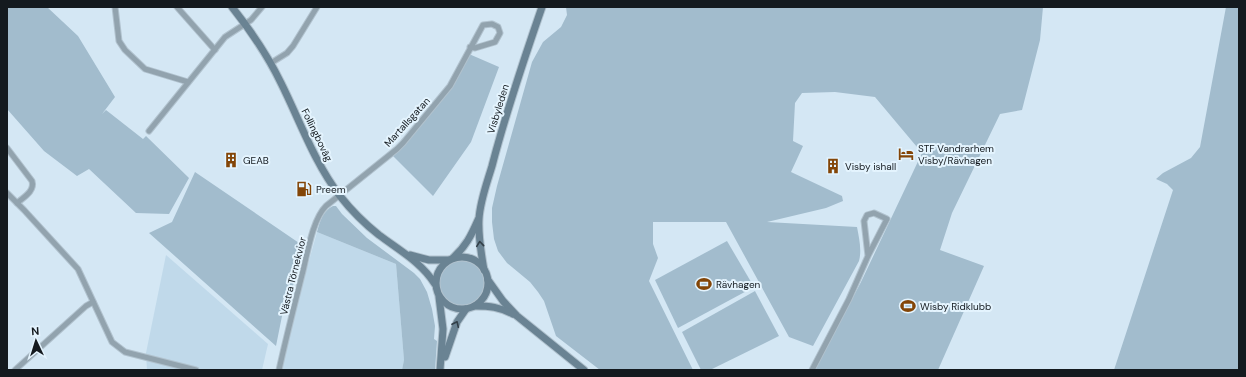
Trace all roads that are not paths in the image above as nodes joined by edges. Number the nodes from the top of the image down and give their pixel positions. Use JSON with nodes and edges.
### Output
{"nodes":[{"id":1,"x":115,"y":7,"type":"edge"},
{"id":2,"x":177,"y":7,"type":"edge"},
{"id":3,"x":232,"y":7,"type":"edge"},
{"id":4,"x":262,"y":7,"type":"edge"},
{"id":5,"x":316,"y":7,"type":"edge"},
{"id":6,"x":542,"y":7,"type":"edge"},
{"id":7,"x":245,"y":24,"type":"junction"},
{"id":8,"x":470,"y":47,"type":"junction"},
{"id":9,"x":214,"y":50,"type":"junction"},
{"id":10,"x":271,"y":63,"type":"junction"},
{"id":11,"x":188,"y":82,"type":"junction"},
{"id":12,"x":149,"y":131,"type":"dead end"},
{"id":13,"x":7,"y":148,"type":"edge"},
{"id":14,"x":7,"y":193,"type":"edge"},
{"id":15,"x":340,"y":195,"type":"junction"},
{"id":16,"x":17,"y":203,"type":"junction"},
{"id":17,"x":479,"y":218,"type":"junction"},
{"id":18,"x":406,"y":253,"type":"junction"},
{"id":19,"x":868,"y":256,"type":"junction"},
{"id":20,"x":450,"y":259,"type":"junction"},
{"id":21,"x":484,"y":270,"type":"junction"},
{"id":22,"x":488,"y":280,"type":"junction"},
{"id":23,"x":435,"y":284,"type":"junction"},
{"id":24,"x":439,"y":297,"type":"junction"},
{"id":25,"x":93,"y":302,"type":"junction"},
{"id":26,"x":474,"y":306,"type":"junction"},
{"id":27,"x":466,"y":309,"type":"junction"},
{"id":28,"x":516,"y":316,"type":"junction"},
{"id":29,"x":15,"y":370,"type":"edge"},
{"id":30,"x":196,"y":370,"type":"edge"},
{"id":31,"x":279,"y":370,"type":"edge"},
{"id":32,"x":440,"y":370,"type":"edge"},
{"id":33,"x":584,"y":370,"type":"edge"},
{"id":34,"x":812,"y":370,"type":"edge"}],
"edges":[{"from":1,"to":11,"type":"street"},
{"from":2,"to":9,"type":"street"},
{"from":3,"to":7,"type":"main road","name":"Follingboväg"},
{"from":4,"to":7,"type":"street"},
{"from":5,"to":10,"type":"street"},
{"from":6,"to":17,"type":"main road","name":"Visbyleden"},
{"from":7,"to":9,"type":"street"},
{"from":7,"to":10,"type":"main road","name":"Follingboväg"},
{"from":8,"to":8,"type":"street","name":"Martallsgatan"},
{"from":8,"to":15,"type":"street","name":"Martallsgatan"},
{"from":9,"to":11,"type":"street"},
{"from":10,"to":15,"type":"main road","name":"Follingboväg"},
{"from":11,"to":12,"type":"street"},
{"from":13,"to":16,"type":"street"},
{"from":14,"to":16,"type":"street"},
{"from":15,"to":18,"type":"main road","name":"Follingboväg"},
{"from":15,"to":31,"type":"street","name":"Västra Törnekvior"},
{"from":16,"to":25,"type":"street"},
{"from":17,"to":20,"type":"main road","name":"Visbyleden"},
{"from":21,"to":17,"type":"main road","name":"Visbyleden","one_way":true},
{"from":18,"to":20,"type":"main road","name":"Follingboväg"},
{"from":18,"to":23,"type":"main road","name":"Follingboväg"},
{"from":19,"to":19,"type":"street"},
{"from":19,"to":34,"type":"street"},
{"from":20,"to":21,"type":"main road"},
{"from":20,"to":23,"type":"main road"},
{"from":21,"to":22,"type":"main road"},
{"from":22,"to":26,"type":"main road"},
{"from":22,"to":28,"type":"main road"},
{"from":23,"to":24,"type":"main road"},
{"from":24,"to":27,"type":"main road"},
{"from":24,"to":32,"type":"main road"},
{"from":25,"to":29,"type":"street"},
{"from":25,"to":30,"type":"street"},
{"from":26,"to":27,"type":"main road"},
{"from":26,"to":28,"type":"main road"},
{"from":32,"to":27,"type":"main road","one_way":true},
{"from":28,"to":33,"type":"main road"}]}
